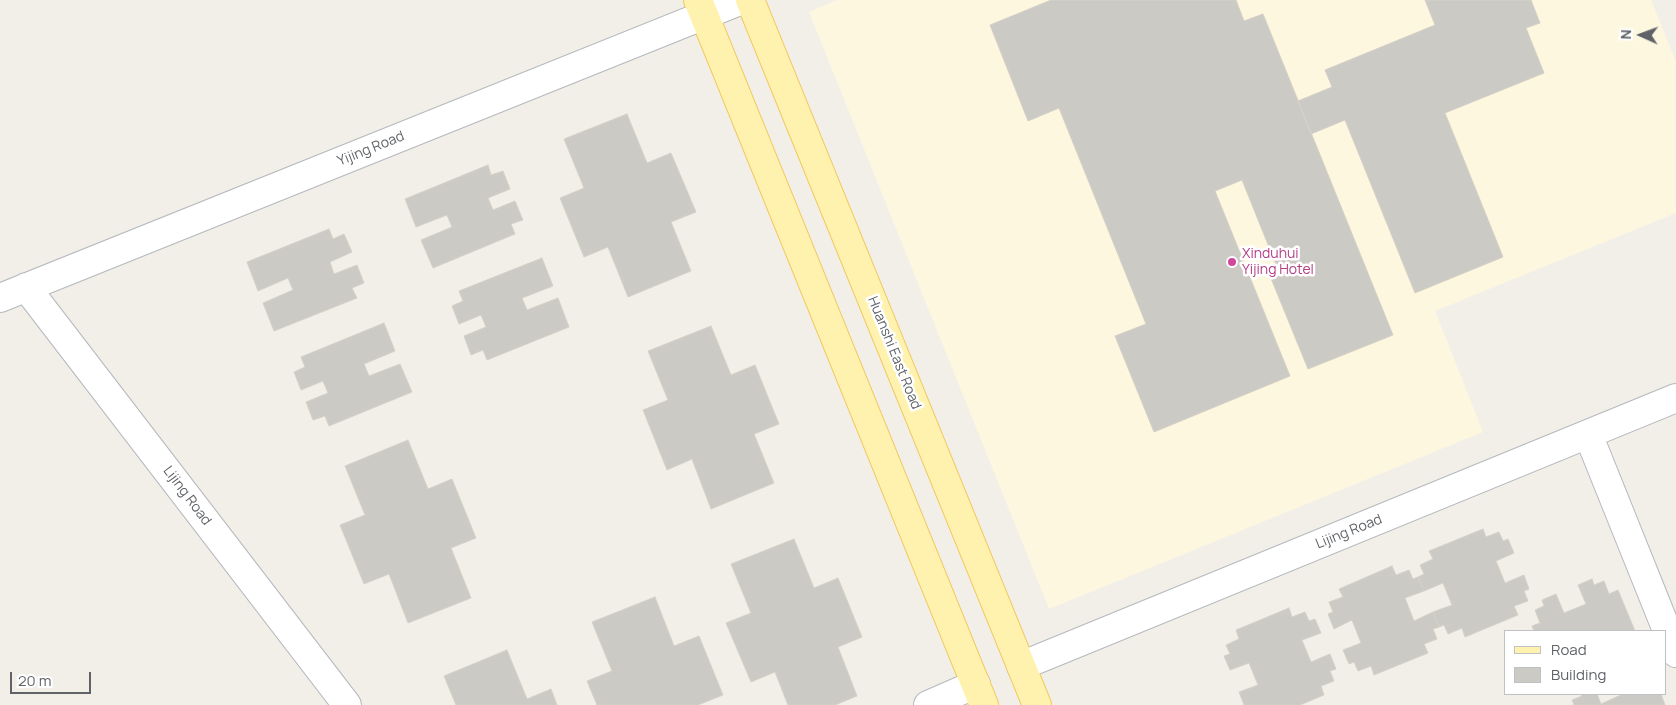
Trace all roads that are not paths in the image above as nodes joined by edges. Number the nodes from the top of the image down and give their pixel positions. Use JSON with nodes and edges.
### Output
{"nodes":[{"id":1,"x":742,"y":0,"type":"edge"},
{"id":2,"x":750,"y":0,"type":"edge"},
{"id":3,"x":701,"y":8,"type":"edge"},
{"id":4,"x":26,"y":287,"type":"junction"},
{"id":5,"x":0,"y":298,"type":"edge"},
{"id":6,"x":1676,"y":398,"type":"edge"},
{"id":7,"x":1588,"y":434,"type":"junction"},
{"id":8,"x":1676,"y":653,"type":"edge"},
{"id":9,"x":1021,"y":666,"type":"junction"},
{"id":10,"x":980,"y":695,"type":"edge"},
{"id":11,"x":347,"y":705,"type":"edge"},
{"id":12,"x":928,"y":705,"type":"edge"},
{"id":13,"x":1037,"y":705,"type":"edge"}],
"edges":[{"from":1,"to":3,"type":"street","name":"Yijing Road"},
{"from":2,"to":9,"type":"main road","name":"Huanshi East Road"},
{"from":3,"to":4,"type":"street","name":"Yijing Road"},
{"from":3,"to":10,"type":"main road"},
{"from":4,"to":5,"type":"street","name":"Yijing Road"},
{"from":4,"to":11,"type":"street","name":"Lijing Road"},
{"from":6,"to":7,"type":"street","name":"Lijing Road"},
{"from":7,"to":8,"type":"street"},
{"from":7,"to":9,"type":"street","name":"Lijing Road"},
{"from":9,"to":13,"type":"main road","name":"Huanshi East Road"},
{"from":10,"to":12,"type":"street"}]}
